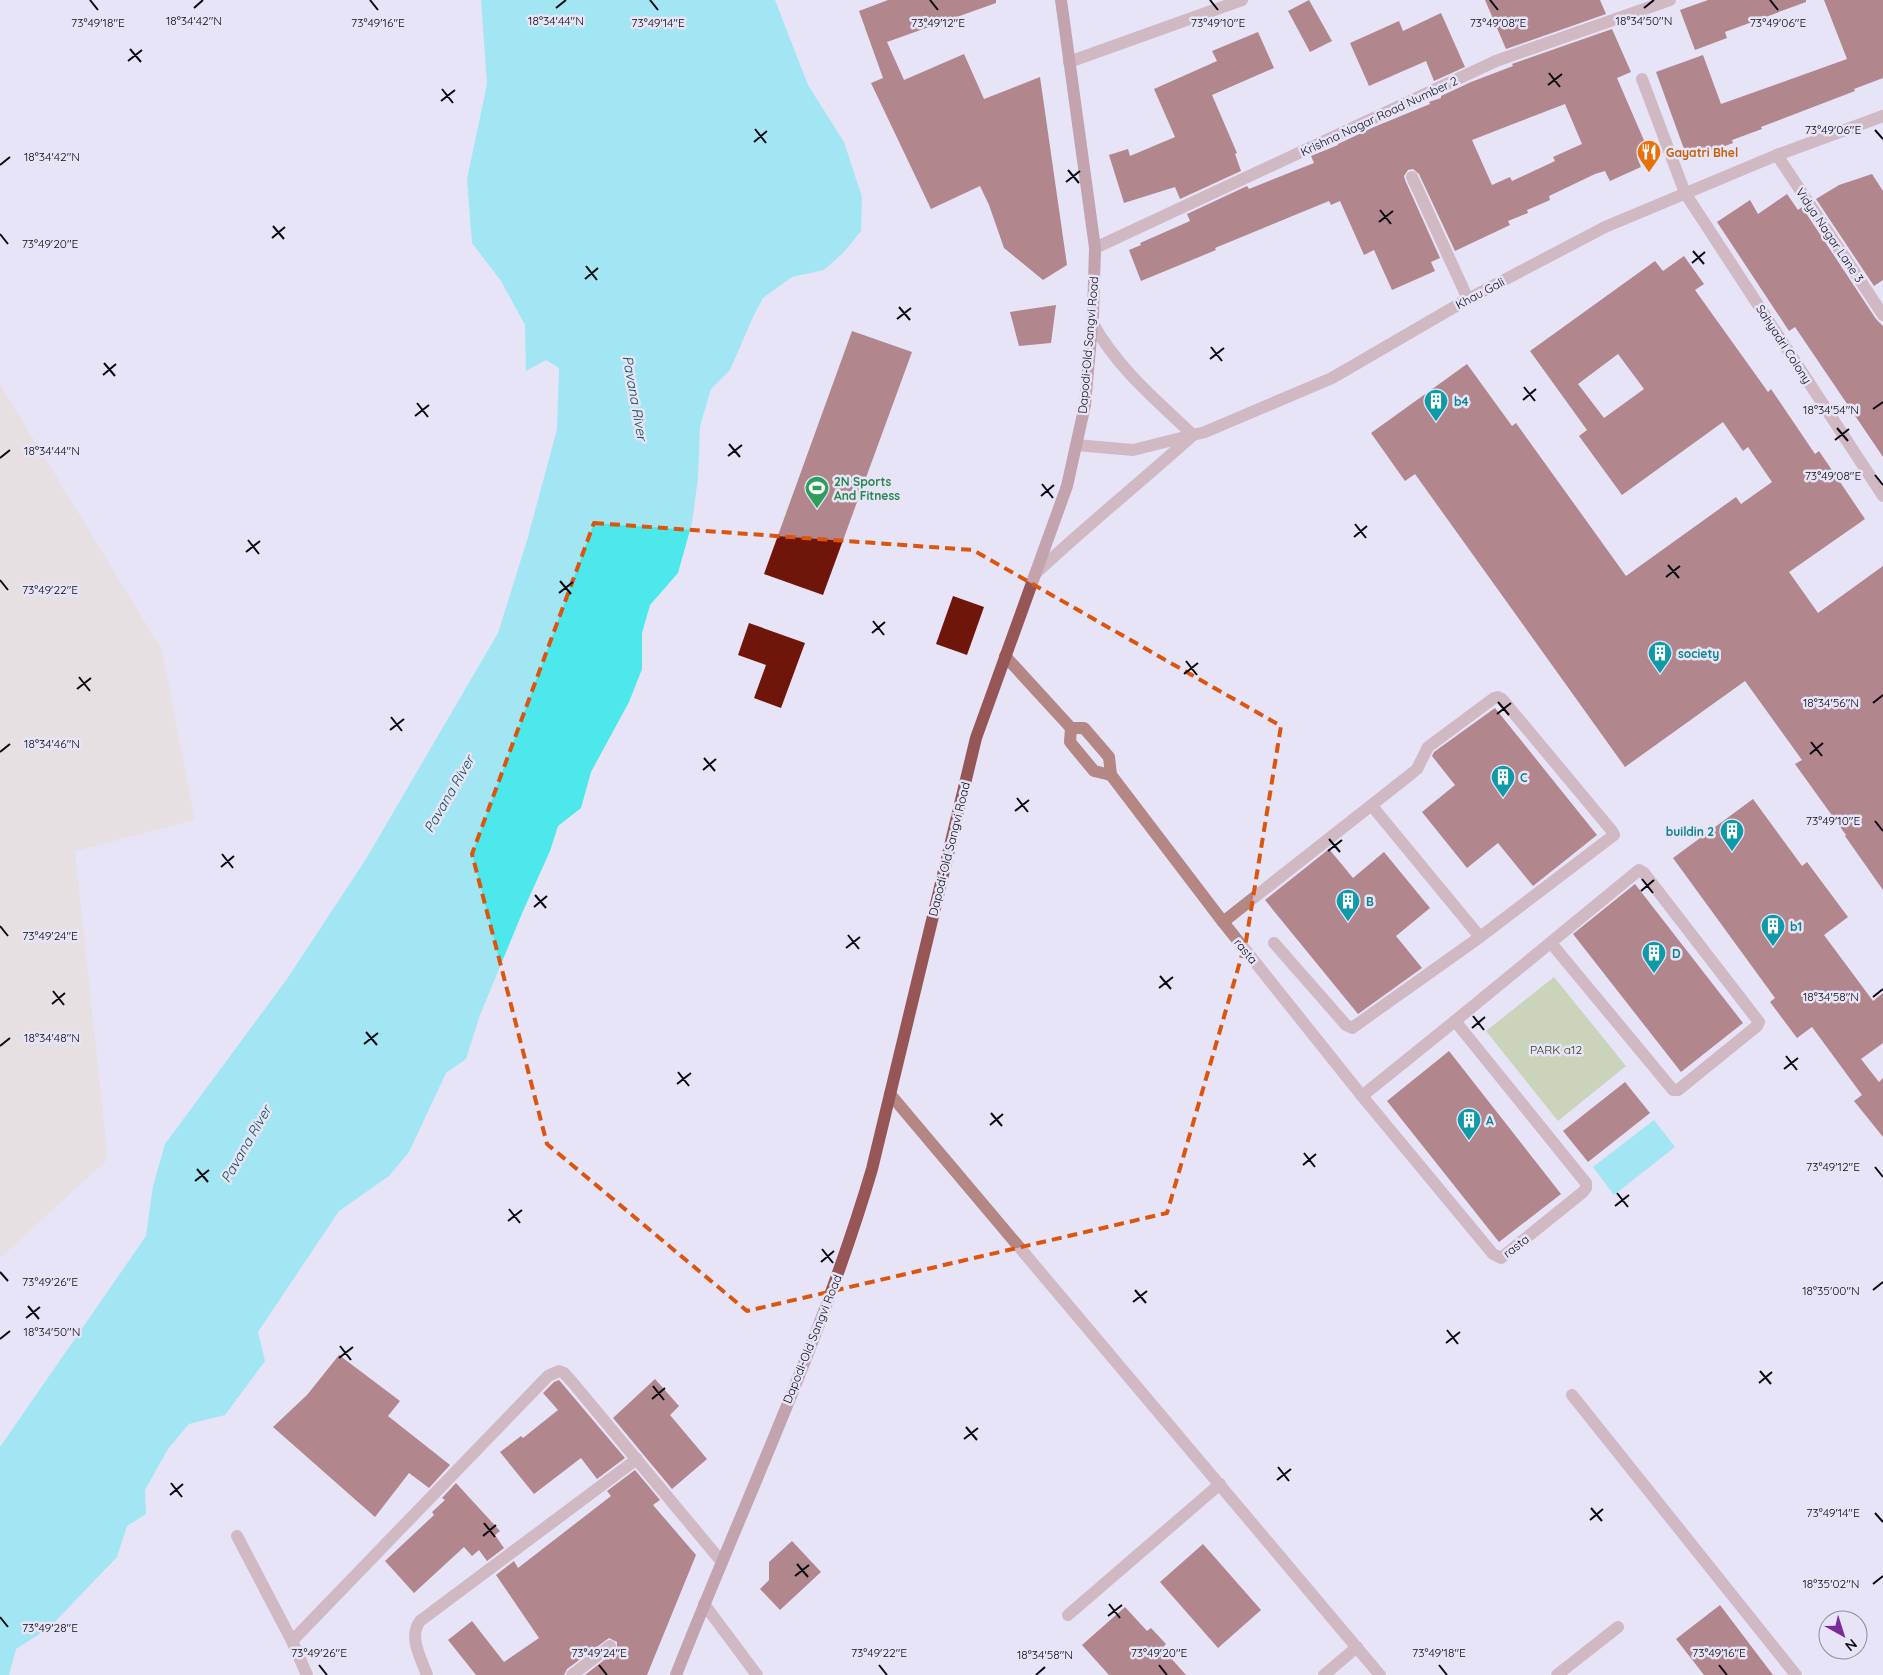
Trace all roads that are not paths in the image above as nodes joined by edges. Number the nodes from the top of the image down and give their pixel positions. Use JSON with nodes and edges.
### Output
{"nodes":[{"id":1,"x":1061,"y":0,"type":"edge"},
{"id":2,"x":1242,"y":0,"type":"edge"},
{"id":3,"x":1670,"y":0,"type":"edge"},
{"id":4,"x":1069,"y":62,"type":"junction"},
{"id":5,"x":1642,"y":79,"type":"dead end"},
{"id":6,"x":1883,"y":116,"type":"edge"},
{"id":7,"x":1777,"y":155,"type":"junction"},
{"id":8,"x":1412,"y":177,"type":"dead end"},
{"id":9,"x":1685,"y":193,"type":"junction"},
{"id":10,"x":1095,"y":248,"type":"junction"},
{"id":11,"x":1468,"y":299,"type":"junction"},
{"id":12,"x":1883,"y":315,"type":"edge"},
{"id":13,"x":1092,"y":322,"type":"junction"},
{"id":14,"x":1193,"y":435,"type":"junction"},
{"id":15,"x":1076,"y":445,"type":"junction"},
{"id":16,"x":1883,"y":496,"type":"edge"},
{"id":17,"x":1035,"y":574,"type":"junction"},
{"id":18,"x":1005,"y":656,"type":"junction"},
{"id":19,"x":1071,"y":728,"type":"junction"},
{"id":20,"x":1111,"y":775,"type":"junction"},
{"id":21,"x":1372,"y":806,"type":"junction"},
{"id":22,"x":1222,"y":922,"type":"junction"},
{"id":23,"x":1480,"y":937,"type":"junction"},
{"id":24,"x":1274,"y":943,"type":"dead end"},
{"id":25,"x":1551,"y":943,"type":"junction"},
{"id":26,"x":1455,"y":1021,"type":"junction"},
{"id":27,"x":890,"y":1094,"type":"junction"},
{"id":28,"x":1362,"y":1096,"type":"junction"},
{"id":29,"x":1572,"y":1395,"type":"dead end"},
{"id":30,"x":637,"y":1459,"type":"junction"},
{"id":31,"x":1220,"y":1484,"type":"junction"},
{"id":32,"x":237,"y":1536,"type":"dead end"},
{"id":33,"x":721,"y":1561,"type":"junction"},
{"id":34,"x":704,"y":1604,"type":"junction"},
{"id":35,"x":1068,"y":1615,"type":"dead end"},
{"id":36,"x":1618,"y":1627,"type":"dead end"},
{"id":37,"x":292,"y":1641,"type":"junction"},
{"id":38,"x":610,"y":1646,"type":"dead end"},
{"id":39,"x":1357,"y":1647,"type":"junction"},
{"id":40,"x":307,"y":1675,"type":"edge"},
{"id":41,"x":427,"y":1675,"type":"edge"},
{"id":42,"x":572,"y":1675,"type":"edge"},
{"id":43,"x":676,"y":1675,"type":"edge"},
{"id":44,"x":757,"y":1675,"type":"edge"},
{"id":45,"x":1324,"y":1675,"type":"edge"},
{"id":46,"x":1380,"y":1675,"type":"edge"},
{"id":47,"x":1557,"y":1675,"type":"edge"},
{"id":48,"x":1796,"y":1675,"type":"edge"}],
"edges":[{"from":1,"to":4,"type":"street","name":"Dapodi-Old Sangvi Road"},
{"from":2,"to":4,"type":"street"},
{"from":3,"to":10,"type":"street","name":"Krishna Nagar Road Number 2"},
{"from":4,"to":10,"type":"street","name":"Dapodi-Old Sangvi Road"},
{"from":5,"to":9,"type":"street","name":"Sahyadri Colony"},
{"from":6,"to":7,"type":"street","name":"Khau Gali"},
{"from":7,"to":9,"type":"street","name":"Khau Gali"},
{"from":7,"to":12,"type":"street","name":"Vidya Nagar Lane 3"},
{"from":8,"to":11,"type":"street"},
{"from":9,"to":11,"type":"street","name":"Khau Gali"},
{"from":9,"to":16,"type":"street","name":"Sahyadri Colony"},
{"from":10,"to":13,"type":"street","name":"Dapodi-Old Sangvi Road"},
{"from":11,"to":14,"type":"street","name":"Khau Gali"},
{"from":13,"to":14,"type":"street"},
{"from":13,"to":15,"type":"street","name":"Dapodi-Old Sangvi Road"},
{"from":14,"to":15,"type":"street","name":"Khau Gali"},
{"from":14,"to":17,"type":"street"},
{"from":15,"to":17,"type":"street","name":"Dapodi-Old Sangvi Road"},
{"from":17,"to":18,"type":"street","name":"Dapodi-Old Sangvi Road"},
{"from":18,"to":19,"type":"street"},
{"from":18,"to":27,"type":"street","name":"Dapodi-Old Sangvi Road"},
{"from":19,"to":20,"type":"street"},
{"from":19,"to":20,"type":"street"},
{"from":20,"to":22,"type":"street","name":"rasta"},
{"from":21,"to":22,"type":"street"},
{"from":21,"to":23,"type":"street"},
{"from":21,"to":23,"type":"street"},
{"from":22,"to":28,"type":"street","name":"rasta"},
{"from":23,"to":24,"type":"street"},
{"from":25,"to":25,"type":"street"},
{"from":25,"to":26,"type":"street"},
{"from":26,"to":28,"type":"street"},
{"from":26,"to":28,"type":"street","name":"rasta"},
{"from":27,"to":31,"type":"street"},
{"from":27,"to":33,"type":"street","name":"Dapodi-Old Sangvi Road"},
{"from":29,"to":48,"type":"street"},
{"from":30,"to":33,"type":"street"},
{"from":30,"to":37,"type":"street"},
{"from":30,"to":41,"type":"street"},
{"from":31,"to":35,"type":"street"},
{"from":31,"to":39,"type":"street"},
{"from":32,"to":37,"type":"street"},
{"from":33,"to":34,"type":"street","name":"Dapodi-Old Sangvi Road"},
{"from":34,"to":43,"type":"street","name":"Dapodi-Old Sangvi Road"},
{"from":34,"to":44,"type":"street"},
{"from":36,"to":47,"type":"street"},
{"from":37,"to":40,"type":"street"},
{"from":38,"to":42,"type":"street"},
{"from":39,"to":45,"type":"street"},
{"from":39,"to":46,"type":"street"}]}
